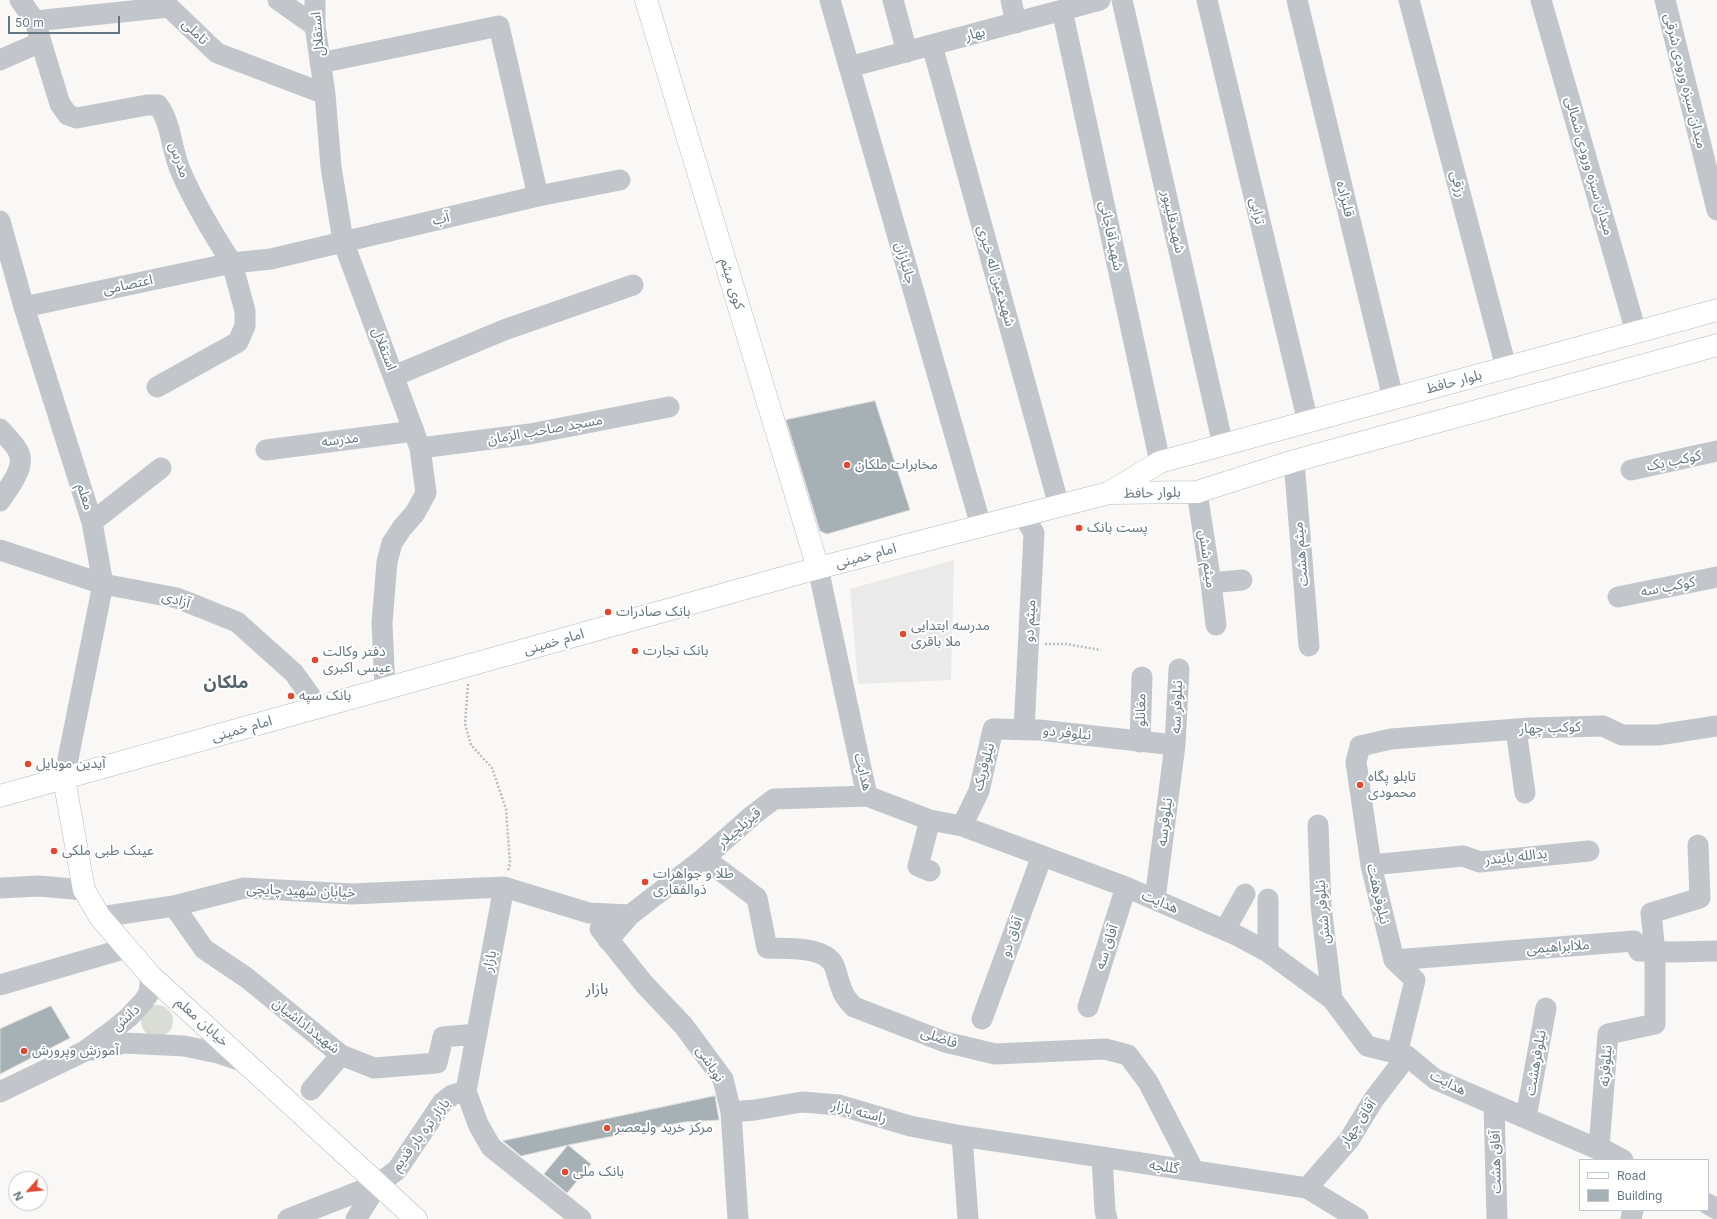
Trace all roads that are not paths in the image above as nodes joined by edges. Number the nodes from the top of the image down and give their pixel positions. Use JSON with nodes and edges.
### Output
{"nodes":[{"id":1,"x":20,"y":0,"type":"edge"},
{"id":2,"x":278,"y":0,"type":"edge"},
{"id":3,"x":315,"y":0,"type":"edge"},
{"id":4,"x":646,"y":0,"type":"edge"},
{"id":5,"x":830,"y":0,"type":"edge"},
{"id":6,"x":893,"y":0,"type":"edge"},
{"id":7,"x":1011,"y":0,"type":"edge"},
{"id":8,"x":1100,"y":0,"type":"edge"},
{"id":9,"x":1122,"y":0,"type":"edge"},
{"id":10,"x":1207,"y":0,"type":"edge"},
{"id":11,"x":1297,"y":0,"type":"edge"},
{"id":12,"x":1409,"y":0,"type":"edge"},
{"id":13,"x":1541,"y":0,"type":"edge"},
{"id":14,"x":1665,"y":0,"type":"edge"},
{"id":15,"x":1062,"y":10,"type":"junction"},
{"id":16,"x":35,"y":21,"type":"junction"},
{"id":17,"x":1016,"y":23,"type":"junction"},
{"id":18,"x":315,"y":26,"type":"junction"},
{"id":19,"x":42,"y":42,"type":"junction"},
{"id":20,"x":932,"y":45,"type":"junction"},
{"id":21,"x":907,"y":52,"type":"junction"},
{"id":22,"x":0,"y":60,"type":"edge"},
{"id":23,"x":320,"y":63,"type":"junction"},
{"id":24,"x":849,"y":67,"type":"junction"},
{"id":25,"x":324,"y":94,"type":"junction"},
{"id":26,"x":620,"y":180,"type":"dead end"},
{"id":27,"x":538,"y":196,"type":"junction"},
{"id":28,"x":1717,"y":210,"type":"edge"},
{"id":29,"x":0,"y":221,"type":"edge"},
{"id":30,"x":343,"y":241,"type":"junction"},
{"id":31,"x":232,"y":263,"type":"junction"},
{"id":32,"x":633,"y":285,"type":"dead end"},
{"id":33,"x":24,"y":307,"type":"junction"},
{"id":34,"x":1717,"y":310,"type":"edge"},
{"id":35,"x":1636,"y":332,"type":"junction"},
{"id":36,"x":1717,"y":346,"type":"edge"},
{"id":37,"x":1506,"y":367,"type":"junction"},
{"id":38,"x":394,"y":376,"type":"junction"},
{"id":39,"x":158,"y":386,"type":"dead end"},
{"id":40,"x":1393,"y":398,"type":"junction"},
{"id":41,"x":669,"y":407,"type":"dead end"},
{"id":42,"x":1308,"y":422,"type":"junction"},
{"id":43,"x":0,"y":429,"type":"edge"},
{"id":44,"x":417,"y":440,"type":"junction"},
{"id":45,"x":1223,"y":445,"type":"junction"},
{"id":46,"x":266,"y":450,"type":"dead end"},
{"id":47,"x":1717,"y":451,"type":"edge"},
{"id":48,"x":1294,"y":461,"type":"junction"},
{"id":49,"x":1160,"y":462,"type":"junction"},
{"id":50,"x":161,"y":468,"type":"dead end"},
{"id":51,"x":1631,"y":470,"type":"dead end"},
{"id":52,"x":1197,"y":492,"type":"junction"},
{"id":53,"x":1109,"y":493,"type":"junction"},
{"id":54,"x":0,"y":501,"type":"edge"},
{"id":55,"x":1060,"y":506,"type":"junction"},
{"id":56,"x":1023,"y":515,"type":"junction"},
{"id":57,"x":92,"y":522,"type":"junction"},
{"id":58,"x":981,"y":526,"type":"junction"},
{"id":59,"x":0,"y":550,"type":"edge"},
{"id":60,"x":818,"y":568,"type":"junction"},
{"id":61,"x":1717,"y":577,"type":"edge"},
{"id":62,"x":1242,"y":580,"type":"dead end"},
{"id":63,"x":1211,"y":583,"type":"junction"},
{"id":64,"x":103,"y":584,"type":"junction"},
{"id":65,"x":1618,"y":597,"type":"dead end"},
{"id":66,"x":1216,"y":626,"type":"dead end"},
{"id":67,"x":1309,"y":646,"type":"dead end"},
{"id":68,"x":1179,"y":669,"type":"dead end"},
{"id":69,"x":1142,"y":677,"type":"dead end"},
{"id":70,"x":385,"y":689,"type":"junction"},
{"id":71,"x":319,"y":708,"type":"junction"},
{"id":72,"x":1717,"y":726,"type":"edge"},
{"id":73,"x":993,"y":729,"type":"joint"},
{"id":74,"x":1024,"y":730,"type":"junction"},
{"id":75,"x":1516,"y":730,"type":"junction"},
{"id":76,"x":1381,"y":740,"type":"joint"},
{"id":77,"x":1140,"y":742,"type":"junction"},
{"id":78,"x":1175,"y":745,"type":"junction"},
{"id":79,"x":64,"y":779,"type":"junction"},
{"id":80,"x":1525,"y":793,"type":"dead end"},
{"id":81,"x":0,"y":796,"type":"edge"},
{"id":82,"x":867,"y":796,"type":"junction"},
{"id":83,"x":930,"y":820,"type":"junction"},
{"id":84,"x":1318,"y":825,"type":"dead end"},
{"id":85,"x":962,"y":826,"type":"junction"},
{"id":86,"x":1698,"y":845,"type":"dead end"},
{"id":87,"x":1589,"y":850,"type":"dead end"},
{"id":88,"x":1042,"y":856,"type":"junction"},
{"id":89,"x":704,"y":858,"type":"junction"},
{"id":90,"x":1371,"y":865,"type":"junction"},
{"id":91,"x":930,"y":871,"type":"dead end"},
{"id":92,"x":504,"y":887,"type":"junction"},
{"id":93,"x":1126,"y":887,"type":"junction"},
{"id":94,"x":0,"y":888,"type":"edge"},
{"id":95,"x":84,"y":890,"type":"junction"},
{"id":96,"x":1245,"y":894,"type":"dead end"},
{"id":97,"x":1155,"y":899,"type":"junction"},
{"id":98,"x":1268,"y":899,"type":"dead end"},
{"id":99,"x":174,"y":906,"type":"junction"},
{"id":100,"x":589,"y":913,"type":"junction"},
{"id":101,"x":630,"y":915,"type":"junction"},
{"id":102,"x":100,"y":917,"type":"junction"},
{"id":103,"x":1224,"y":930,"type":"junction"},
{"id":104,"x":608,"y":940,"type":"junction"},
{"id":105,"x":127,"y":948,"type":"junction"},
{"id":106,"x":1268,"y":952,"type":"junction"},
{"id":107,"x":1655,"y":952,"type":"junction"},
{"id":108,"x":1717,"y":952,"type":"edge"},
{"id":109,"x":1394,"y":960,"type":"junction"},
{"id":110,"x":151,"y":976,"type":"junction"},
{"id":111,"x":0,"y":986,"type":"edge"},
{"id":112,"x":1332,"y":999,"type":"junction"},
{"id":113,"x":1088,"y":1007,"type":"dead end"},
{"id":114,"x":1546,"y":1008,"type":"dead end"},
{"id":115,"x":135,"y":1011,"type":"junction"},
{"id":116,"x":982,"y":1019,"type":"dead end"},
{"id":117,"x":477,"y":1034,"type":"junction"},
{"id":118,"x":146,"y":1044,"type":"junction"},
{"id":119,"x":85,"y":1051,"type":"junction"},
{"id":120,"x":342,"y":1055,"type":"junction"},
{"id":121,"x":1402,"y":1055,"type":"junction"},
{"id":122,"x":247,"y":1063,"type":"junction"},
{"id":123,"x":311,"y":1090,"type":"dead end"},
{"id":124,"x":466,"y":1091,"type":"junction"},
{"id":125,"x":0,"y":1092,"type":"edge"},
{"id":126,"x":1494,"y":1104,"type":"junction"},
{"id":127,"x":731,"y":1112,"type":"junction"},
{"id":128,"x":1526,"y":1117,"type":"junction"},
{"id":129,"x":962,"y":1136,"type":"junction"},
{"id":130,"x":1599,"y":1152,"type":"edge"},
{"id":131,"x":1102,"y":1157,"type":"junction"},
{"id":132,"x":1620,"y":1159,"type":"edge"},
{"id":133,"x":1194,"y":1171,"type":"junction"},
{"id":134,"x":378,"y":1184,"type":"junction"},
{"id":135,"x":1307,"y":1188,"type":"junction"},
{"id":136,"x":288,"y":1219,"type":"edge"},
{"id":137,"x":356,"y":1219,"type":"edge"},
{"id":138,"x":416,"y":1219,"type":"edge"},
{"id":139,"x":581,"y":1219,"type":"edge"},
{"id":140,"x":738,"y":1219,"type":"edge"},
{"id":141,"x":968,"y":1219,"type":"edge"},
{"id":142,"x":1107,"y":1219,"type":"edge"},
{"id":143,"x":1358,"y":1219,"type":"edge"},
{"id":144,"x":1497,"y":1219,"type":"edge"}],
"edges":[{"from":1,"to":16,"type":"street"},
{"from":2,"to":18,"type":"street"},
{"from":3,"to":18,"type":"street","name":"استقلال"},
{"from":4,"to":60,"type":"main road","name":"کوی میثم"},
{"from":5,"to":24,"type":"street","name":"جانبازان"},
{"from":6,"to":21,"type":"street"},
{"from":7,"to":17,"type":"street"},
{"from":8,"to":15,"type":"street","name":"بهار"},
{"from":9,"to":45,"type":"street","name":"شهیدقلیپور"},
{"from":10,"to":42,"type":"street","name":"ترابی"},
{"from":11,"to":40,"type":"street","name":"قلیزاده"},
{"from":12,"to":37,"type":"street","name":"رزقی"},
{"from":13,"to":35,"type":"street","name":"میدان سبزه ورودی شمالی"},
{"from":14,"to":28,"type":"street","name":"میدان سبزه ورودی شرقی"},
{"from":15,"to":17,"type":"street","name":"بهار"},
{"from":15,"to":49,"type":"street","name":"شهیدآقاجانی"},
{"from":16,"to":19,"type":"street"},
{"from":16,"to":25,"type":"street","name":"تاملی"},
{"from":17,"to":20,"type":"street","name":"بهار"},
{"from":18,"to":23,"type":"street","name":"استقلال"},
{"from":19,"to":22,"type":"street"},
{"from":19,"to":31,"type":"street","name":"مدرس"},
{"from":20,"to":21,"type":"street","name":"بهار"},
{"from":20,"to":55,"type":"street","name":"شهیدعین اله خیری"},
{"from":21,"to":24,"type":"street","name":"بهار"},
{"from":23,"to":25,"type":"street","name":"استقلال"},
{"from":23,"to":27,"type":"street"},
{"from":24,"to":58,"type":"street","name":"جانبازان"},
{"from":25,"to":30,"type":"street","name":"استقلال"},
{"from":26,"to":27,"type":"street","name":"آب"},
{"from":27,"to":30,"type":"street","name":"آب"},
{"from":29,"to":33,"type":"street","name":"معلم"},
{"from":30,"to":31,"type":"street"},
{"from":30,"to":38,"type":"street","name":"استقلال"},
{"from":31,"to":33,"type":"street","name":"اعتصامی"},
{"from":31,"to":39,"type":"street"},
{"from":32,"to":38,"type":"street"},
{"from":33,"to":57,"type":"street","name":"معلم"},
{"from":34,"to":35,"type":"main road","name":"بلوار حافظ"},
{"from":35,"to":37,"type":"main road","name":"بلوار حافظ"},
{"from":36,"to":48,"type":"main road","name":"بلوار حافظ"},
{"from":37,"to":40,"type":"main road","name":"بلوار حافظ"},
{"from":38,"to":44,"type":"street","name":"استقلال"},
{"from":40,"to":42,"type":"main road","name":"بلوار حافظ"},
{"from":41,"to":44,"type":"street","name":"مسجد صاحب الزمان"},
{"from":42,"to":45,"type":"main road","name":"بلوار حافظ"},
{"from":43,"to":54,"type":"street"},
{"from":44,"to":46,"type":"street","name":"مدرسه"},
{"from":44,"to":70,"type":"street","name":"استقلال"},
{"from":45,"to":49,"type":"main road","name":"بلوار حافظ"},
{"from":47,"to":51,"type":"street","name":"کوکب یک"},
{"from":48,"to":52,"type":"main road","name":"بلوار حافظ"},
{"from":48,"to":67,"type":"street","name":"میثم هشت"},
{"from":49,"to":53,"type":"main road","name":"بلوار حافظ"},
{"from":50,"to":57,"type":"street"},
{"from":52,"to":53,"type":"main road","name":"بلوار حافظ"},
{"from":52,"to":63,"type":"street","name":"میثم شش"},
{"from":53,"to":55,"type":"main road","name":"امام خمینی"},
{"from":55,"to":56,"type":"main road","name":"امام خمینی"},
{"from":56,"to":58,"type":"main road","name":"امام خمینی"},
{"from":56,"to":74,"type":"street","name":"میثم دو"},
{"from":57,"to":64,"type":"street","name":"معلم"},
{"from":58,"to":60,"type":"main road","name":"امام خمینی"},
{"from":59,"to":64,"type":"street","name":"آزادی"},
{"from":60,"to":70,"type":"main road","name":"امام خمینی"},
{"from":60,"to":82,"type":"street","name":"هدایت"},
{"from":61,"to":65,"type":"street","name":"کوکب سه"},
{"from":62,"to":63,"type":"street"},
{"from":63,"to":66,"type":"street","name":"میثم شش"},
{"from":64,"to":71,"type":"street","name":"آزادی"},
{"from":64,"to":79,"type":"street","name":"معلم"},
{"from":68,"to":78,"type":"street","name":"نیلوفر سه"},
{"from":69,"to":77,"type":"street","name":"مغانلو"},
{"from":70,"to":71,"type":"main road","name":"امام خمینی"},
{"from":71,"to":79,"type":"main road","name":"امام خمینی"},
{"from":72,"to":75,"type":"street","name":"کوکب چهار"},
{"from":73,"to":74,"type":"street","name":"نیلوفر دو"},
{"from":73,"to":85,"type":"street","name":"نیلوفریک"},
{"from":74,"to":77,"type":"street","name":"نیلوفر دو"},
{"from":75,"to":76,"type":"street","name":"کوکب چهار"},
{"from":75,"to":80,"type":"street"},
{"from":76,"to":90,"type":"street","name":"نیلوفرهفت"},
{"from":77,"to":78,"type":"street","name":"نیلوفر دو"},
{"from":78,"to":97,"type":"street","name":"نیلوفرسه"},
{"from":79,"to":81,"type":"main road","name":"امام خمینی"},
{"from":79,"to":95,"type":"main road","name":"خیابان معلم"},
{"from":82,"to":83,"type":"street","name":"هدایت"},
{"from":82,"to":89,"type":"street","name":"قیزیلچیلار"},
{"from":83,"to":85,"type":"street","name":"هدایت"},
{"from":83,"to":91,"type":"street"},
{"from":84,"to":112,"type":"street","name":"نیلوفر شش"},
{"from":85,"to":88,"type":"street","name":"هدایت"},
{"from":86,"to":107,"type":"street"},
{"from":87,"to":90,"type":"street","name":"یدالله بایندر"},
{"from":88,"to":93,"type":"street","name":"هدایت"},
{"from":88,"to":116,"type":"street","name":"آفاق دو"},
{"from":89,"to":101,"type":"street","name":"قیزیلچیلار"},
{"from":89,"to":133,"type":"street","name":"فاضلی"},
{"from":90,"to":109,"type":"street","name":"نیلوفرهفت"},
{"from":92,"to":99,"type":"street","name":"خیابان شهید چایچی"},
{"from":92,"to":100,"type":"street"},
{"from":92,"to":117,"type":"street","name":"بازار"},
{"from":93,"to":97,"type":"street","name":"هدایت"},
{"from":93,"to":113,"type":"street","name":"آفاق سه"},
{"from":94,"to":95,"type":"street"},
{"from":95,"to":102,"type":"main road","name":"خیابان معلم"},
{"from":96,"to":103,"type":"street"},
{"from":97,"to":103,"type":"street","name":"هدایت"},
{"from":98,"to":106,"type":"street"},
{"from":99,"to":102,"type":"street","name":"خیابان شهید چایچی"},
{"from":99,"to":120,"type":"street","name":"شهیدداداشیان"},
{"from":100,"to":101,"type":"street"},
{"from":100,"to":104,"type":"street","name":"نوباشی"},
{"from":101,"to":104,"type":"street","name":"قیزیلچیلار"},
{"from":102,"to":105,"type":"main road","name":"خیابان معلم"},
{"from":103,"to":106,"type":"street","name":"هدایت"},
{"from":104,"to":127,"type":"street","name":"نوباشی"},
{"from":105,"to":110,"type":"main road","name":"خیابان معلم"},
{"from":105,"to":111,"type":"street"},
{"from":106,"to":112,"type":"street","name":"هدایت"},
{"from":107,"to":108,"type":"street","name":"ملاابراهیمی"},
{"from":107,"to":109,"type":"street","name":"ملاابراهیمی"},
{"from":107,"to":130,"type":"street","name":"نیلوفرنه"},
{"from":109,"to":121,"type":"street"},
{"from":110,"to":115,"type":"street","name":"دانش"},
{"from":110,"to":122,"type":"main road","name":"خیابان معلم"},
{"from":112,"to":121,"type":"street","name":"هدایت"},
{"from":114,"to":128,"type":"street","name":"نیلوفرهشت"},
{"from":115,"to":118,"type":"street"},
{"from":115,"to":119,"type":"street","name":"دانش"},
{"from":117,"to":120,"type":"street","name":"شهیدداداشیان"},
{"from":117,"to":124,"type":"street","name":"بازار"},
{"from":118,"to":119,"type":"street"},
{"from":118,"to":122,"type":"street"},
{"from":119,"to":125,"type":"street","name":"دانش"},
{"from":120,"to":123,"type":"street"},
{"from":121,"to":126,"type":"street","name":"هدایت"},
{"from":121,"to":135,"type":"street","name":"آفاق چهار"},
{"from":122,"to":134,"type":"main road","name":"خیابان معلم"},
{"from":124,"to":134,"type":"street","name":"بازار تره بار قدیم"},
{"from":124,"to":139,"type":"street"},
{"from":126,"to":128,"type":"street","name":"هدایت"},
{"from":126,"to":144,"type":"street","name":"آفاق هشت"},
{"from":127,"to":129,"type":"street","name":"راسته بازار"},
{"from":127,"to":140,"type":"street","name":"نوباشی"},
{"from":128,"to":130,"type":"street","name":"هدایت"},
{"from":129,"to":131,"type":"street","name":"گللجه"},
{"from":129,"to":141,"type":"street"},
{"from":130,"to":132,"type":"street","name":"هدایت"},
{"from":131,"to":133,"type":"street","name":"گللجه"},
{"from":131,"to":142,"type":"street"},
{"from":133,"to":135,"type":"street","name":"گللجه"},
{"from":134,"to":136,"type":"street"},
{"from":134,"to":137,"type":"street"},
{"from":134,"to":138,"type":"main road","name":"خیابان معلم"},
{"from":135,"to":143,"type":"street","name":"گللجه"}]}
